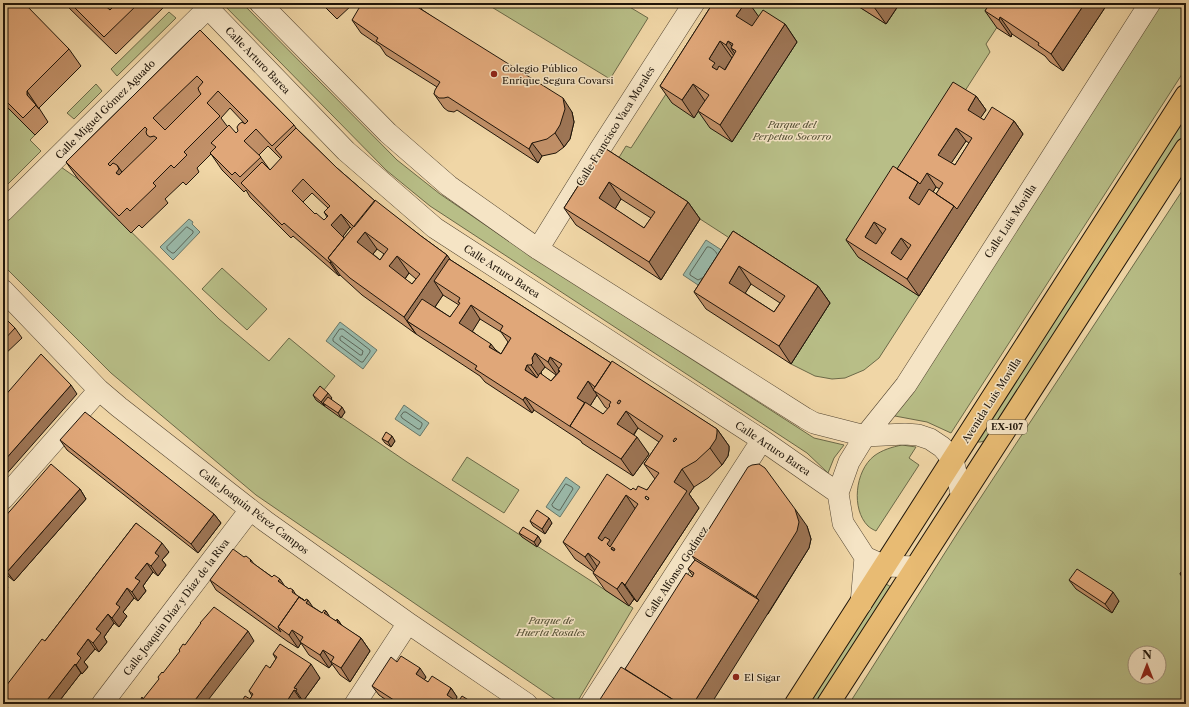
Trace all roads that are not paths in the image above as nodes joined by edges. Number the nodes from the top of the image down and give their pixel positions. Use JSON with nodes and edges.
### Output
{"nodes":[{"id":1,"x":260,"y":3,"type":"edge"},
{"id":2,"x":694,"y":3,"type":"edge"},
{"id":3,"x":1150,"y":3,"type":"edge"},
{"id":4,"x":205,"y":6,"type":"edge"},
{"id":5,"x":1186,"y":96,"type":"edge"},
{"id":6,"x":1186,"y":150,"type":"edge"},
{"id":7,"x":3,"y":211,"type":"edge"},
{"id":8,"x":538,"y":249,"type":"junction"},
{"id":9,"x":3,"y":290,"type":"edge"},
{"id":10,"x":99,"y":390,"type":"junction"},
{"id":11,"x":865,"y":436,"type":"junction"},
{"id":12,"x":762,"y":440,"type":"junction"},
{"id":13,"x":953,"y":460,"type":"junction"},
{"id":14,"x":838,"y":493,"type":"junction"},
{"id":15,"x":962,"y":497,"type":"junction"},
{"id":16,"x":3,"y":499,"type":"edge"},
{"id":17,"x":250,"y":510,"type":"junction"},
{"id":18,"x":865,"y":557,"type":"junction"},
{"id":19,"x":885,"y":566,"type":"junction"},
{"id":20,"x":917,"y":567,"type":"junction"},
{"id":21,"x":861,"y":604,"type":"junction"},
{"id":22,"x":408,"y":623,"type":"junction"},
{"id":23,"x":102,"y":704,"type":"edge"},
{"id":24,"x":355,"y":704,"type":"edge"},
{"id":25,"x":527,"y":704,"type":"edge"},
{"id":26,"x":592,"y":704,"type":"edge"},
{"id":27,"x":796,"y":704,"type":"edge"},
{"id":28,"x":828,"y":704,"type":"edge"}],
"edges":[{"from":1,"to":8,"type":"street"},
{"from":2,"to":8,"type":"street","name":"Calle Francisco Vaca Morales"},
{"from":3,"to":11,"type":"street","name":"Calle Luis Movilla"},
{"from":4,"to":7,"type":"street","name":"Calle Miguel Gómez Aguado"},
{"from":4,"to":12,"type":"street","name":"Calle Arturo Barea"},
{"from":5,"to":13,"type":"main road","name":"Avenida Luis Movilla","number":"EX-107"},
{"from":6,"to":15,"type":"main road","number":"EX-107"},
{"from":8,"to":11,"type":"street"},
{"from":9,"to":10,"type":"street","name":"Calle Joaquín Pérez Campos"},
{"from":10,"to":16,"type":"street"},
{"from":10,"to":17,"type":"street","name":"Calle Joaquín Pérez Campos"},
{"from":11,"to":13,"type":"street"},
{"from":11,"to":14,"type":"street"},
{"from":12,"to":14,"type":"street","name":"Calle Arturo Barea"},
{"from":12,"to":26,"type":"street","name":"Calle Alfonso Godínez"},
{"from":13,"to":15,"type":"street"},
{"from":13,"to":19,"type":"main road","name":"Avenida Luis Movilla","number":"EX-107"},
{"from":14,"to":18,"type":"street"},
{"from":15,"to":20,"type":"main road","number":"EX-107"},
{"from":17,"to":22,"type":"street","name":"Calle Joaquín Pérez Campos"},
{"from":17,"to":23,"type":"street","name":"Calle Joaquín Díaz y Díaz de la Riva"},
{"from":18,"to":19,"type":"street"},
{"from":18,"to":21,"type":"street"},
{"from":19,"to":20,"type":"street"},
{"from":19,"to":21,"type":"main road","name":"Avenida Luis Movilla","number":"EX-107"},
{"from":20,"to":28,"type":"main road","number":"EX-107"},
{"from":21,"to":27,"type":"main road","name":"Avenida Luis Movilla","number":"EX-107"},
{"from":22,"to":24,"type":"street"},
{"from":22,"to":25,"type":"street","name":"Calle Joaquín Pérez Campos"}]}
